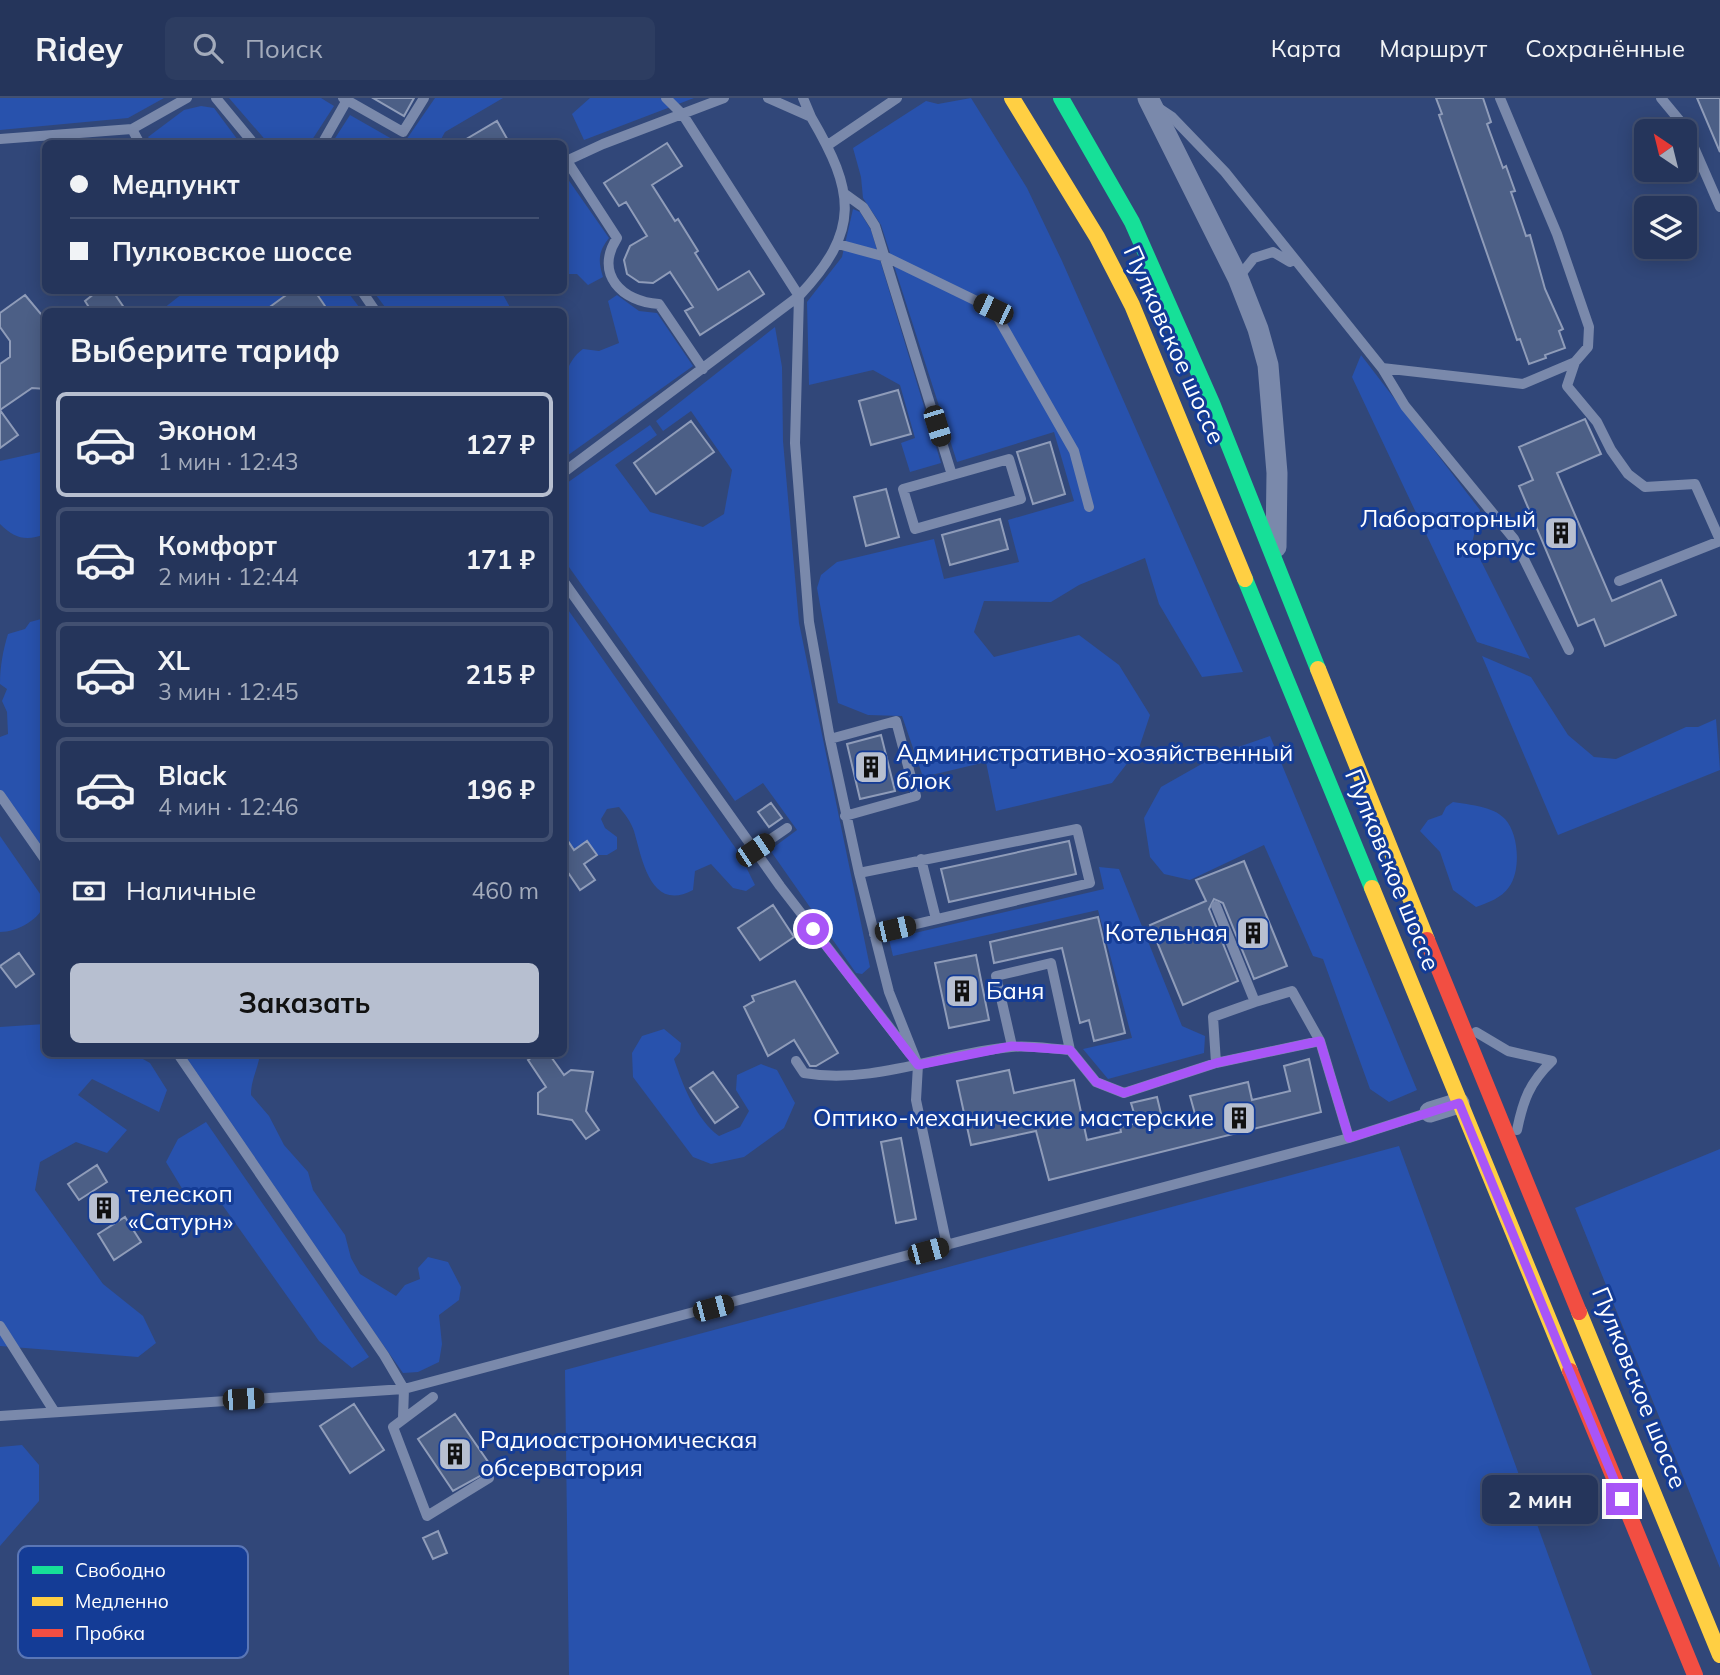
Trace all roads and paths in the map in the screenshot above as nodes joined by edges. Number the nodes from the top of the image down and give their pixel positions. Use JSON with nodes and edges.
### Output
{"nodes":[{"id":1,"x":187,"y":98,"type":"edge"},
{"id":2,"x":216,"y":98,"type":"edge"},
{"id":3,"x":424,"y":98,"type":"edge"},
{"id":4,"x":666,"y":98,"type":"edge"},
{"id":5,"x":724,"y":98,"type":"edge"},
{"id":6,"x":768,"y":98,"type":"edge"},
{"id":7,"x":803,"y":98,"type":"edge"},
{"id":8,"x":897,"y":98,"type":"edge"},
{"id":9,"x":1012,"y":98,"type":"edge"},
{"id":10,"x":1061,"y":98,"type":"edge"},
{"id":11,"x":1500,"y":98,"type":"edge"},
{"id":12,"x":1661,"y":98,"type":"edge"},
{"id":13,"x":345,"y":99,"type":"edge"},
{"id":14,"x":1150,"y":101,"type":"edge"},
{"id":15,"x":682,"y":115,"type":"junction"},
{"id":16,"x":811,"y":117,"type":"junction"},
{"id":17,"x":132,"y":129,"type":"junction"},
{"id":18,"x":0,"y":139,"type":"edge"},
{"id":19,"x":138,"y":140,"type":"edge"},
{"id":20,"x":251,"y":140,"type":"edge"},
{"id":21,"x":324,"y":140,"type":"edge"},
{"id":22,"x":828,"y":145,"type":"junction"},
{"id":23,"x":567,"y":161,"type":"edge"},
{"id":24,"x":567,"y":165,"type":"edge"},
{"id":25,"x":845,"y":194,"type":"junction"},
{"id":26,"x":1720,"y":206,"type":"edge"},
{"id":27,"x":838,"y":244,"type":"junction"},
{"id":28,"x":886,"y":257,"type":"junction"},
{"id":29,"x":1299,"y":267,"type":"junction"},
{"id":30,"x":1238,"y":278,"type":"junction"},
{"id":31,"x":799,"y":296,"type":"junction"},
{"id":32,"x":1575,"y":362,"type":"junction"},
{"id":33,"x":1382,"y":368,"type":"junction"},
{"id":34,"x":703,"y":369,"type":"junction"},
{"id":35,"x":567,"y":470,"type":"edge"},
{"id":36,"x":952,"y":475,"type":"junction"},
{"id":37,"x":1089,"y":507,"type":"dead end"},
{"id":38,"x":1720,"y":540,"type":"edge"},
{"id":39,"x":1275,"y":556,"type":"junction"},
{"id":40,"x":1619,"y":581,"type":"dead end"},
{"id":41,"x":567,"y":586,"type":"edge"},
{"id":42,"x":1569,"y":650,"type":"dead end"},
{"id":43,"x":830,"y":739,"type":"junction"},
{"id":44,"x":0,"y":795,"type":"edge"},
{"id":45,"x":845,"y":816,"type":"junction"},
{"id":46,"x":787,"y":828,"type":"dead end"},
{"id":47,"x":755,"y":850,"type":"junction"},
{"id":48,"x":42,"y":855,"type":"edge"},
{"id":49,"x":921,"y":859,"type":"junction"},
{"id":50,"x":859,"y":873,"type":"junction"},
{"id":51,"x":1216,"y":906,"type":"dead end"},
{"id":52,"x":936,"y":919,"type":"junction"},
{"id":53,"x":874,"y":934,"type":"junction"},
{"id":54,"x":889,"y":992,"type":"junction"},
{"id":55,"x":867,"y":1000,"type":"junction"},
{"id":56,"x":1255,"y":1002,"type":"junction"},
{"id":57,"x":1459,"y":1021,"type":"junction"},
{"id":58,"x":1320,"y":1041,"type":"junction"},
{"id":59,"x":1012,"y":1046,"type":"junction"},
{"id":60,"x":1070,"y":1050,"type":"junction"},
{"id":61,"x":180,"y":1057,"type":"edge"},
{"id":62,"x":796,"y":1061,"type":"dead end"},
{"id":63,"x":1216,"y":1063,"type":"junction"},
{"id":64,"x":918,"y":1065,"type":"junction"},
{"id":65,"x":1459,"y":1103,"type":"junction"},
{"id":66,"x":1430,"y":1112,"type":"joint"},
{"id":67,"x":1349,"y":1138,"type":"junction"},
{"id":68,"x":1514,"y":1153,"type":"junction"},
{"id":69,"x":947,"y":1246,"type":"junction"},
{"id":70,"x":0,"y":1326,"type":"edge"},
{"id":71,"x":404,"y":1389,"type":"junction"},
{"id":72,"x":433,"y":1397,"type":"dead end"},
{"id":73,"x":54,"y":1411,"type":"junction"},
{"id":74,"x":0,"y":1416,"type":"edge"},
{"id":75,"x":403,"y":1418,"type":"junction"},
{"id":76,"x":489,"y":1478,"type":"dead end"},
{"id":77,"x":1720,"y":1655,"type":"edge"},
{"id":78,"x":1695,"y":1675,"type":"edge"}],
"edges":[{"from":1,"to":17,"type":"lane"},
{"from":2,"to":20,"type":"lane"},
{"from":3,"to":13,"type":"lane"},
{"from":4,"to":15,"type":"lane"},
{"from":5,"to":15,"type":"lane"},
{"from":6,"to":16,"type":"lane"},
{"from":7,"to":16,"type":"lane"},
{"from":8,"to":22,"type":"lane"},
{"from":9,"to":65,"type":"highway","name":"Пулковское шоссе"},
{"from":10,"to":39,"type":"highway","name":"Пулковское шоссе"},
{"from":11,"to":32,"type":"lane"},
{"from":12,"to":26,"type":"lane"},
{"from":13,"to":21,"type":"lane"},
{"from":14,"to":29,"type":"lane"},
{"from":14,"to":30,"type":"street","name":"Пулковское шоссе"},
{"from":15,"to":23,"type":"lane"},
{"from":15,"to":31,"type":"lane"},
{"from":16,"to":22,"type":"lane"},
{"from":17,"to":18,"type":"lane"},
{"from":17,"to":19,"type":"lane"},
{"from":22,"to":25,"type":"lane"},
{"from":24,"to":34,"type":"lane"},
{"from":25,"to":27,"type":"lane"},
{"from":25,"to":28,"type":"lane"},
{"from":27,"to":28,"type":"lane"},
{"from":27,"to":31,"type":"lane"},
{"from":28,"to":36,"type":"lane"},
{"from":28,"to":37,"type":"lane"},
{"from":29,"to":30,"type":"lane"},
{"from":29,"to":33,"type":"lane"},
{"from":30,"to":39,"type":"street","name":"Пулковское шоссе"},
{"from":31,"to":34,"type":"lane"},
{"from":31,"to":43,"type":"lane"},
{"from":32,"to":33,"type":"lane"},
{"from":32,"to":38,"type":"lane"},
{"from":33,"to":42,"type":"lane"},
{"from":34,"to":35,"type":"lane"},
{"from":36,"to":36,"type":"lane"},
{"from":38,"to":40,"type":"lane"},
{"from":39,"to":57,"type":"highway","name":"Пулковское шоссе"},
{"from":41,"to":47,"type":"lane"},
{"from":43,"to":45,"type":"lane"},
{"from":43,"to":45,"type":"lane"},
{"from":44,"to":48,"type":"lane"},
{"from":45,"to":50,"type":"lane"},
{"from":46,"to":47,"type":"lane"},
{"from":47,"to":55,"type":"lane"},
{"from":49,"to":50,"type":"lane"},
{"from":49,"to":52,"type":"lane"},
{"from":49,"to":52,"type":"lane"},
{"from":50,"to":53,"type":"lane"},
{"from":51,"to":56,"type":"lane"},
{"from":52,"to":53,"type":"lane"},
{"from":53,"to":54,"type":"lane"},
{"from":54,"to":55,"type":"lane"},
{"from":54,"to":64,"type":"lane"},
{"from":55,"to":64,"type":"lane"},
{"from":56,"to":58,"type":"lane"},
{"from":56,"to":63,"type":"lane"},
{"from":57,"to":68,"type":"highway","name":"Пулковское шоссе"},
{"from":57,"to":68,"type":"lane"},
{"from":58,"to":63,"type":"lane"},
{"from":58,"to":67,"type":"lane"},
{"from":59,"to":60,"type":"lane"},
{"from":59,"to":60,"type":"lane"},
{"from":59,"to":64,"type":"lane"},
{"from":60,"to":63,"type":"lane"},
{"from":61,"to":71,"type":"lane"},
{"from":62,"to":64,"type":"lane"},
{"from":64,"to":69,"type":"lane"},
{"from":65,"to":66,"type":"street"},
{"from":65,"to":78,"type":"highway","name":"Пулковское шоссе"},
{"from":66,"to":67,"type":"lane"},
{"from":67,"to":69,"type":"lane"},
{"from":68,"to":77,"type":"highway","name":"Пулковское шоссе"},
{"from":69,"to":71,"type":"lane"},
{"from":70,"to":73,"type":"lane"},
{"from":71,"to":73,"type":"lane"},
{"from":71,"to":75,"type":"lane"},
{"from":72,"to":75,"type":"lane"},
{"from":73,"to":74,"type":"lane"},
{"from":75,"to":76,"type":"lane"}]}
